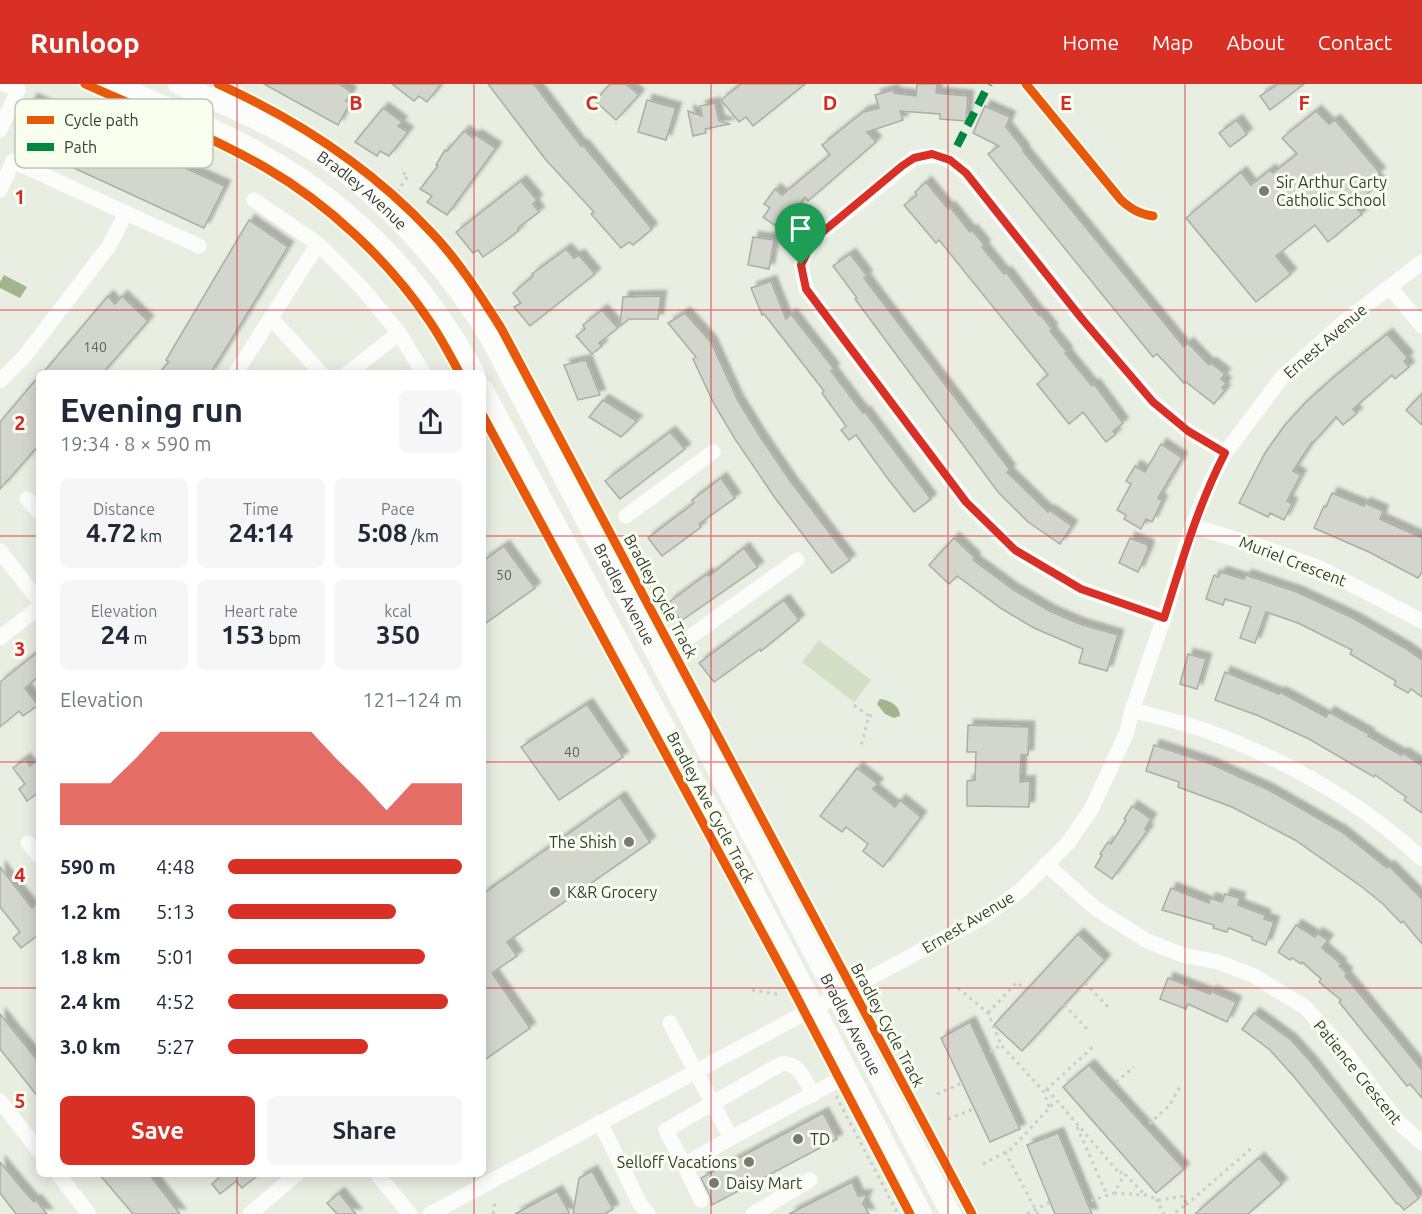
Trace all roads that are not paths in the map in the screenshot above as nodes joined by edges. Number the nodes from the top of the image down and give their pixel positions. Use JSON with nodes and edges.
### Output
{"nodes":[{"id":1,"x":5,"y":84,"type":"edge"},
{"id":2,"x":115,"y":84,"type":"edge"},
{"id":3,"x":178,"y":84,"type":"edge"},
{"id":4,"x":147,"y":99,"type":"edge"},
{"id":5,"x":211,"y":99,"type":"edge"},
{"id":6,"x":213,"y":100,"type":"edge"},
{"id":7,"x":213,"y":129,"type":"edge"},
{"id":8,"x":0,"y":130,"type":"edge"},
{"id":9,"x":7,"y":158,"type":"edge"},
{"id":10,"x":29,"y":168,"type":"edge"},
{"id":11,"x":0,"y":190,"type":"edge"},
{"id":12,"x":254,"y":200,"type":"dead end"},
{"id":13,"x":126,"y":213,"type":"junction"},
{"id":14,"x":318,"y":244,"type":"junction"},
{"id":15,"x":199,"y":246,"type":"dead end"},
{"id":16,"x":1422,"y":262,"type":"edge"},
{"id":17,"x":1390,"y":287,"type":"junction"},
{"id":18,"x":271,"y":318,"type":"junction"},
{"id":19,"x":1422,"y":326,"type":"edge"},
{"id":20,"x":399,"y":333,"type":"junction"},
{"id":21,"x":238,"y":370,"type":"edge"},
{"id":22,"x":318,"y":370,"type":"edge"},
{"id":23,"x":352,"y":370,"type":"edge"},
{"id":24,"x":422,"y":370,"type":"edge"},
{"id":25,"x":473,"y":370,"type":"edge"},
{"id":26,"x":0,"y":381,"type":"edge"},
{"id":27,"x":486,"y":395,"type":"edge"},
{"id":28,"x":713,"y":452,"type":"dead end"},
{"id":29,"x":1225,"y":453,"type":"junction"},
{"id":30,"x":27,"y":499,"type":"dead end"},
{"id":31,"x":36,"y":509,"type":"edge"},
{"id":32,"x":626,"y":516,"type":"dead end"},
{"id":33,"x":1192,"y":526,"type":"junction"},
{"id":34,"x":0,"y":551,"type":"edge"},
{"id":35,"x":797,"y":560,"type":"dead end"},
{"id":36,"x":36,"y":597,"type":"edge"},
{"id":37,"x":36,"y":608,"type":"edge"},
{"id":38,"x":1164,"y":618,"type":"junction"},
{"id":39,"x":1422,"y":621,"type":"edge"},
{"id":40,"x":690,"y":637,"type":"dead end"},
{"id":41,"x":0,"y":638,"type":"edge"},
{"id":42,"x":1132,"y":710,"type":"junction"},
{"id":43,"x":28,"y":843,"type":"dead end"},
{"id":44,"x":36,"y":852,"type":"edge"},
{"id":45,"x":1422,"y":859,"type":"edge"},
{"id":46,"x":1046,"y":864,"type":"junction"},
{"id":47,"x":836,"y":995,"type":"junction"},
{"id":48,"x":814,"y":1007,"type":"junction"},
{"id":49,"x":670,"y":1023,"type":"dead end"},
{"id":50,"x":695,"y":1071,"type":"junction"},
{"id":51,"x":835,"y":1082,"type":"road end"},
{"id":52,"x":813,"y":1095,"type":"junction"},
{"id":53,"x":0,"y":1101,"type":"edge"},
{"id":54,"x":712,"y":1103,"type":"junction"},
{"id":55,"x":600,"y":1122,"type":"junction"},
{"id":56,"x":731,"y":1138,"type":"junction"},
{"id":57,"x":1422,"y":1143,"type":"edge"},
{"id":58,"x":36,"y":1147,"type":"edge"},
{"id":59,"x":684,"y":1165,"type":"junction"},
{"id":60,"x":60,"y":1177,"type":"edge"},
{"id":61,"x":293,"y":1177,"type":"edge"},
{"id":62,"x":379,"y":1177,"type":"edge"},
{"id":63,"x":810,"y":1180,"type":"dead end"},
{"id":64,"x":701,"y":1200,"type":"dead end"},
{"id":65,"x":89,"y":1214,"type":"edge"},
{"id":66,"x":250,"y":1214,"type":"edge"},
{"id":67,"x":410,"y":1214,"type":"edge"},
{"id":68,"x":430,"y":1214,"type":"edge"},
{"id":69,"x":648,"y":1214,"type":"edge"},
{"id":70,"x":753,"y":1214,"type":"edge"},
{"id":71,"x":922,"y":1214,"type":"edge"},
{"id":72,"x":951,"y":1214,"type":"edge"}],
"edges":[{"from":1,"to":8,"type":"street"},
{"from":2,"to":4,"type":"main road","name":"Bradley Avenue"},
{"from":3,"to":5,"type":"main road","name":"Bradley Avenue"},
{"from":6,"to":47,"type":"main road","name":"Bradley Avenue"},
{"from":7,"to":25,"type":"main road","name":"Bradley Avenue"},
{"from":9,"to":11,"type":"street"},
{"from":10,"to":13,"type":"street"},
{"from":12,"to":14,"type":"street"},
{"from":13,"to":15,"type":"street"},
{"from":13,"to":26,"type":"street"},
{"from":14,"to":18,"type":"street"},
{"from":14,"to":20,"type":"street"},
{"from":16,"to":17,"type":"street","name":"Ernest Avenue"},
{"from":17,"to":19,"type":"street"},
{"from":17,"to":29,"type":"street","name":"Ernest Avenue"},
{"from":18,"to":21,"type":"street"},
{"from":18,"to":22,"type":"street"},
{"from":20,"to":23,"type":"street"},
{"from":20,"to":24,"type":"street"},
{"from":27,"to":48,"type":"main road","name":"Bradley Avenue"},
{"from":28,"to":32,"type":"street"},
{"from":29,"to":33,"type":"street","name":"Ernest Avenue"},
{"from":29,"to":38,"type":"street"},
{"from":30,"to":31,"type":"street"},
{"from":33,"to":38,"type":"street","name":"Ernest Avenue"},
{"from":33,"to":39,"type":"street","name":"Muriel Crescent"},
{"from":34,"to":36,"type":"street"},
{"from":35,"to":40,"type":"street"},
{"from":37,"to":41,"type":"street"},
{"from":38,"to":42,"type":"street","name":"Ernest Avenue"},
{"from":42,"to":45,"type":"street"},
{"from":42,"to":46,"type":"street","name":"Ernest Avenue"},
{"from":43,"to":44,"type":"street"},
{"from":46,"to":47,"type":"street","name":"Ernest Avenue"},
{"from":46,"to":57,"type":"street","name":"Patience Crescent"},
{"from":47,"to":48,"type":"street","name":"Ernest Avenue"},
{"from":47,"to":72,"type":"main road","name":"Bradley Avenue"},
{"from":48,"to":50,"type":"street","name":"Ernest Avenue"},
{"from":48,"to":71,"type":"main road","name":"Bradley Avenue"},
{"from":49,"to":50,"type":"street"},
{"from":50,"to":54,"type":"street"},
{"from":50,"to":55,"type":"street","name":"Ernest Avenue"},
{"from":51,"to":52,"type":"street"},
{"from":52,"to":54,"type":"street"},
{"from":52,"to":56,"type":"street"},
{"from":53,"to":58,"type":"street"},
{"from":54,"to":56,"type":"street"},
{"from":54,"to":59,"type":"street"},
{"from":55,"to":68,"type":"street","name":"Ernest Avenue"},
{"from":55,"to":69,"type":"street"},
{"from":56,"to":59,"type":"street"},
{"from":59,"to":64,"type":"street"},
{"from":60,"to":65,"type":"street"},
{"from":61,"to":66,"type":"street"},
{"from":62,"to":67,"type":"street"},
{"from":63,"to":70,"type":"street"}]}
